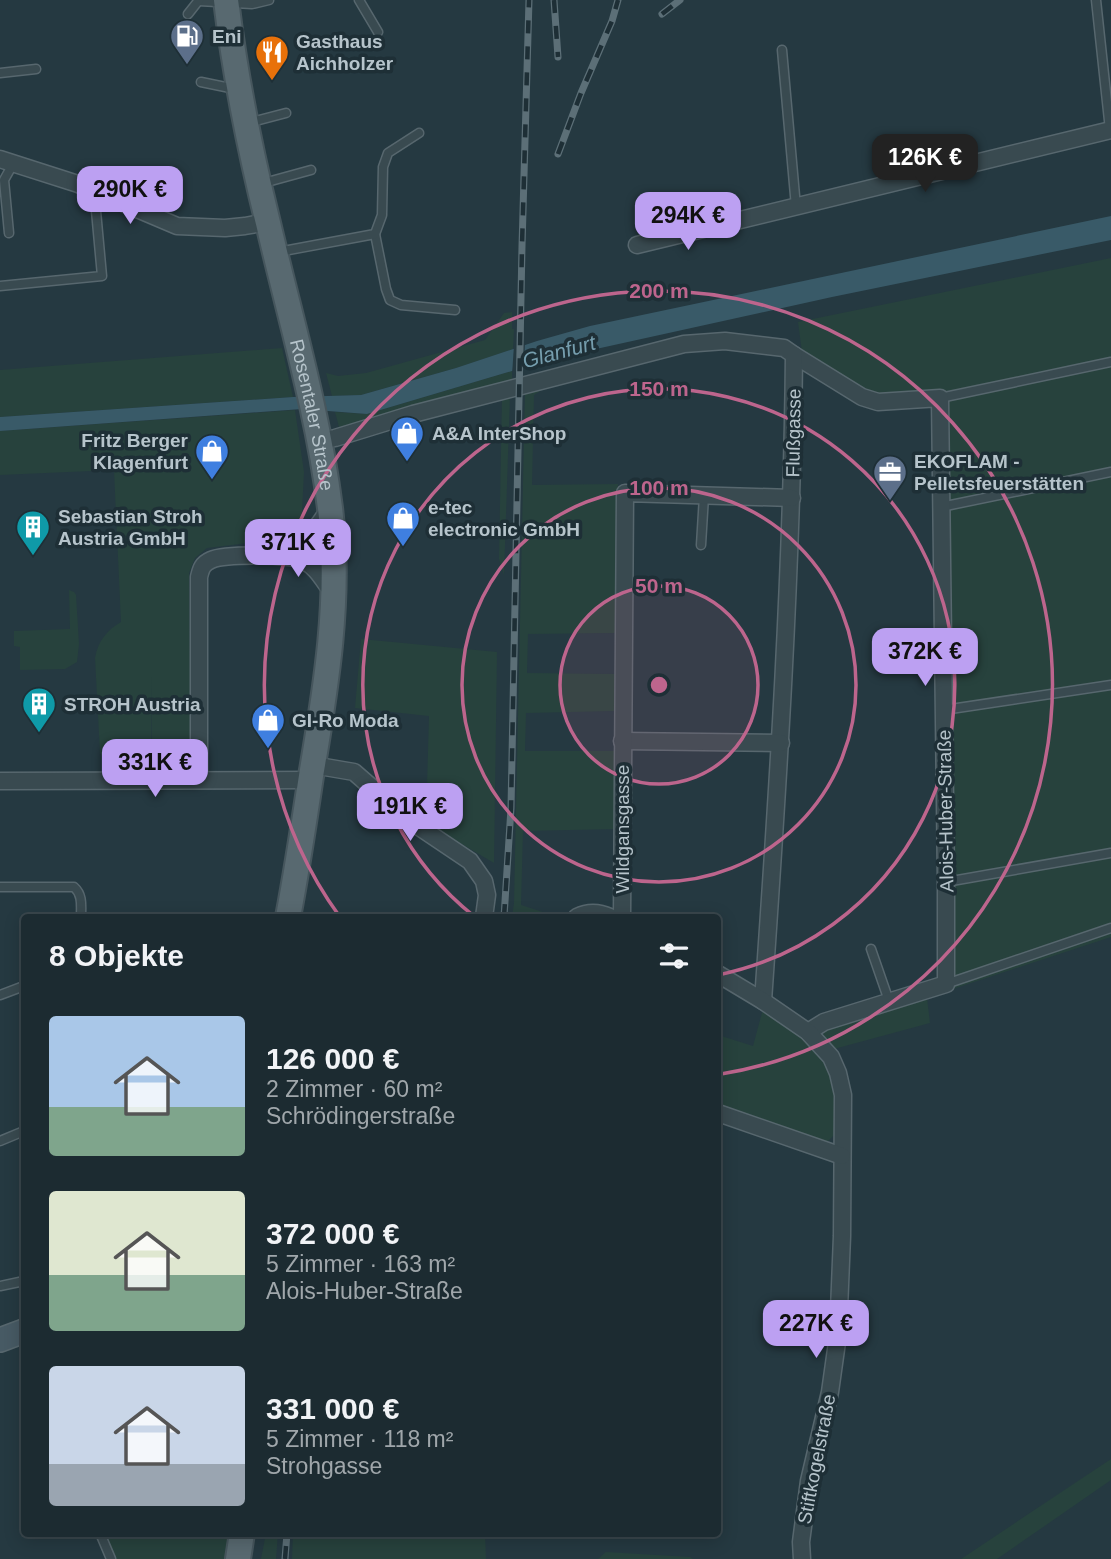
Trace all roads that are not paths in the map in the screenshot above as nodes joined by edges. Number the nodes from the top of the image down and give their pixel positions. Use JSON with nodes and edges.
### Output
{"nodes":[{"id":1,"x":199,"y":0,"type":"edge"},
{"id":2,"x":270,"y":0,"type":"edge"},
{"id":3,"x":359,"y":0,"type":"edge"},
{"id":4,"x":1096,"y":0,"type":"edge"},
{"id":5,"x":226,"y":1,"type":"edge"},
{"id":6,"x":188,"y":14,"type":"dead end"},
{"id":7,"x":377,"y":32,"type":"dead end"},
{"id":8,"x":782,"y":50,"type":"dead end"},
{"id":9,"x":36,"y":69,"type":"dead end"},
{"id":10,"x":0,"y":73,"type":"edge"},
{"id":11,"x":201,"y":82,"type":"dead end"},
{"id":12,"x":239,"y":89,"type":"junction"},
{"id":13,"x":286,"y":113,"type":"dead end"},
{"id":14,"x":246,"y":124,"type":"junction"},
{"id":15,"x":1111,"y":130,"type":"edge"},
{"id":16,"x":419,"y":133,"type":"dead end"},
{"id":17,"x":7,"y":161,"type":"edge"},
{"id":18,"x":311,"y":170,"type":"dead end"},
{"id":19,"x":259,"y":184,"type":"junction"},
{"id":20,"x":97,"y":192,"type":"junction"},
{"id":21,"x":796,"y":207,"type":"junction"},
{"id":22,"x":267,"y":222,"type":"junction"},
{"id":23,"x":9,"y":233,"type":"dead end"},
{"id":24,"x":375,"y":234,"type":"junction"},
{"id":25,"x":636,"y":245,"type":"dead end"},
{"id":26,"x":275,"y":253,"type":"junction"},
{"id":27,"x":0,"y":286,"type":"edge"},
{"id":28,"x":455,"y":310,"type":"dead end"},
{"id":29,"x":794,"y":355,"type":"junction"},
{"id":30,"x":1111,"y":362,"type":"edge"},
{"id":31,"x":940,"y":398,"type":"junction"},
{"id":32,"x":318,"y":435,"type":"junction"},
{"id":33,"x":1111,"y":472,"type":"edge"},
{"id":34,"x":704,"y":496,"type":"junction"},
{"id":35,"x":792,"y":498,"type":"junction"},
{"id":36,"x":941,"y":507,"type":"junction"},
{"id":37,"x":330,"y":508,"type":"junction"},
{"id":38,"x":701,"y":545,"type":"dead end"},
{"id":39,"x":269,"y":555,"type":"junction"},
{"id":40,"x":333,"y":593,"type":"junction"},
{"id":41,"x":1111,"y":685,"type":"edge"},
{"id":42,"x":944,"y":710,"type":"junction"},
{"id":43,"x":622,"y":741,"type":"junction"},
{"id":44,"x":781,"y":743,"type":"junction"},
{"id":45,"x":312,"y":772,"type":"junction"},
{"id":46,"x":199,"y":780,"type":"junction"},
{"id":47,"x":0,"y":781,"type":"edge"},
{"id":48,"x":1111,"y":853,"type":"edge"},
{"id":49,"x":946,"y":882,"type":"junction"},
{"id":50,"x":0,"y":887,"type":"edge"},
{"id":51,"x":81,"y":914,"type":"edge"},
{"id":52,"x":288,"y":914,"type":"edge"},
{"id":53,"x":484,"y":914,"type":"edge"},
{"id":54,"x":622,"y":914,"type":"edge"},
{"id":55,"x":1111,"y":928,"type":"edge"},
{"id":56,"x":872,"y":949,"type":"dead end"},
{"id":57,"x":721,"y":976,"type":"edge"},
{"id":58,"x":946,"y":984,"type":"junction"},
{"id":59,"x":21,"y":987,"type":"edge"},
{"id":60,"x":0,"y":995,"type":"edge"},
{"id":61,"x":763,"y":1002,"type":"junction"},
{"id":62,"x":889,"y":1002,"type":"junction"},
{"id":63,"x":808,"y":1032,"type":"junction"},
{"id":64,"x":721,"y":1113,"type":"edge"},
{"id":65,"x":21,"y":1132,"type":"edge"},
{"id":66,"x":0,"y":1141,"type":"edge"},
{"id":67,"x":842,"y":1156,"type":"junction"},
{"id":68,"x":21,"y":1282,"type":"edge"},
{"id":69,"x":0,"y":1286,"type":"edge"},
{"id":70,"x":102,"y":1537,"type":"edge"},
{"id":71,"x":241,"y":1537,"type":"edge"},
{"id":72,"x":111,"y":1559,"type":"edge"},
{"id":73,"x":238,"y":1559,"type":"edge"},
{"id":74,"x":802,"y":1559,"type":"edge"}],
"edges":[{"from":1,"to":5,"type":"lane"},
{"from":1,"to":6,"type":"lane"},
{"from":2,"to":5,"type":"lane"},
{"from":3,"to":7,"type":"lane"},
{"from":4,"to":15,"type":"lane"},
{"from":5,"to":12,"type":"main road","name":"Rosentaler Straße"},
{"from":8,"to":21,"type":"lane"},
{"from":9,"to":10,"type":"lane"},
{"from":11,"to":12,"type":"lane"},
{"from":12,"to":14,"type":"main road","name":"Rosentaler Straße"},
{"from":13,"to":14,"type":"lane"},
{"from":14,"to":19,"type":"main road","name":"Rosentaler Straße"},
{"from":15,"to":21,"type":"street"},
{"from":16,"to":24,"type":"lane"},
{"from":17,"to":20,"type":"street"},
{"from":17,"to":23,"type":"lane"},
{"from":18,"to":19,"type":"lane"},
{"from":19,"to":22,"type":"main road","name":"Rosentaler Straße"},
{"from":20,"to":22,"type":"street"},
{"from":20,"to":27,"type":"lane"},
{"from":21,"to":25,"type":"street"},
{"from":22,"to":26,"type":"main road","name":"Rosentaler Straße"},
{"from":24,"to":26,"type":"lane"},
{"from":24,"to":28,"type":"lane"},
{"from":26,"to":32,"type":"main road","name":"Rosentaler Straße"},
{"from":29,"to":31,"type":"street"},
{"from":29,"to":32,"type":"street"},
{"from":29,"to":35,"type":"street","name":"Flußgasse"},
{"from":30,"to":31,"type":"lane"},
{"from":31,"to":36,"type":"street","name":"Alois-Huber-Straße"},
{"from":32,"to":37,"type":"main road","name":"Rosentaler Straße"},
{"from":33,"to":36,"type":"lane"},
{"from":34,"to":35,"type":"street","name":"Wildgansgasse"},
{"from":34,"to":38,"type":"lane"},
{"from":34,"to":43,"type":"street","name":"Wildgansgasse"},
{"from":35,"to":44,"type":"street","name":"Flußgasse"},
{"from":36,"to":42,"type":"street","name":"Alois-Huber-Straße"},
{"from":37,"to":39,"type":"street"},
{"from":37,"to":40,"type":"main road","name":"Rosentaler Straße"},
{"from":39,"to":40,"type":"street"},
{"from":39,"to":46,"type":"street"},
{"from":40,"to":45,"type":"main road","name":"Rosentaler Straße"},
{"from":41,"to":42,"type":"lane"},
{"from":42,"to":49,"type":"street","name":"Alois-Huber-Straße"},
{"from":43,"to":44,"type":"street","name":"Wildgansgasse"},
{"from":43,"to":54,"type":"street","name":"Wildgansgasse"},
{"from":44,"to":61,"type":"street","name":"Flußgasse"},
{"from":45,"to":46,"type":"street"},
{"from":45,"to":52,"type":"main road","name":"Rosentaler Straße"},
{"from":45,"to":53,"type":"street"},
{"from":46,"to":47,"type":"street"},
{"from":48,"to":49,"type":"lane"},
{"from":49,"to":58,"type":"street","name":"Alois-Huber-Straße"},
{"from":50,"to":51,"type":"lane"},
{"from":55,"to":58,"type":"lane"},
{"from":56,"to":62,"type":"lane"},
{"from":57,"to":61,"type":"street","name":"Stiftkogelstraße"},
{"from":58,"to":62,"type":"street"},
{"from":59,"to":60,"type":"lane"},
{"from":61,"to":63,"type":"street","name":"Stiftkogelstraße"},
{"from":62,"to":63,"type":"street"},
{"from":63,"to":67,"type":"street","name":"Stiftkogelstraße"},
{"from":64,"to":67,"type":"street"},
{"from":65,"to":66,"type":"lane"},
{"from":67,"to":74,"type":"street","name":"Stiftkogelstraße"},
{"from":68,"to":69,"type":"lane"},
{"from":70,"to":72,"type":"lane"},
{"from":71,"to":73,"type":"main road"}]}
